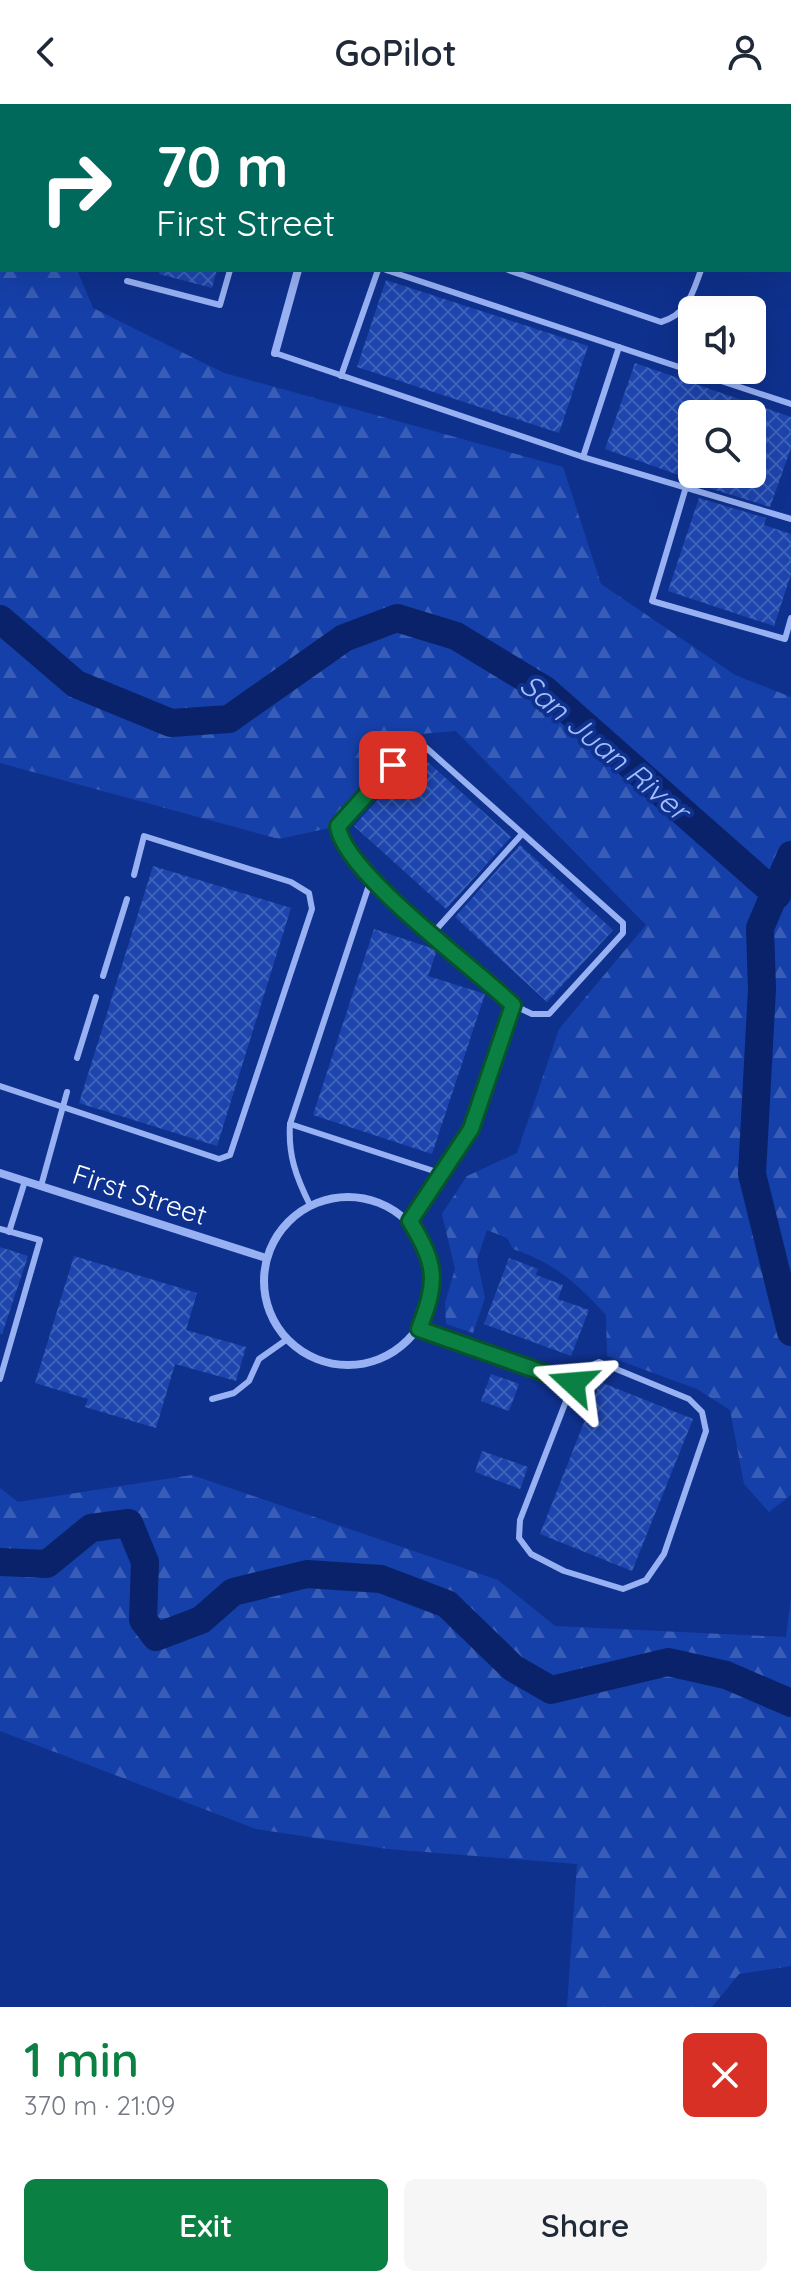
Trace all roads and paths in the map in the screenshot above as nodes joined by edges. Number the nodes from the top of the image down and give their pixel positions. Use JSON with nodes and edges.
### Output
{"nodes":[{"id":1,"x":229,"y":272,"type":"edge"},
{"id":2,"x":297,"y":272,"type":"edge"},
{"id":3,"x":377,"y":272,"type":"edge"},
{"id":4,"x":392,"y":272,"type":"edge"},
{"id":5,"x":514,"y":272,"type":"edge"},
{"id":6,"x":700,"y":272,"type":"edge"},
{"id":7,"x":127,"y":281,"type":"dead end"},
{"id":8,"x":619,"y":347,"type":"junction"},
{"id":9,"x":275,"y":353,"type":"joint"},
{"id":10,"x":341,"y":376,"type":"junction"},
{"id":11,"x":791,"y":404,"type":"edge"},
{"id":12,"x":583,"y":457,"type":"junction"},
{"id":13,"x":678,"y":485,"type":"edge"},
{"id":14,"x":686,"y":488,"type":"edge"},
{"id":15,"x":690,"y":488,"type":"edge"},
{"id":16,"x":791,"y":517,"type":"edge"},
{"id":17,"x":791,"y":618,"type":"edge"},
{"id":18,"x":522,"y":834,"type":"junction"},
{"id":19,"x":134,"y":875,"type":"dead end"},
{"id":20,"x":371,"y":879,"type":"junction"},
{"id":21,"x":127,"y":899,"type":"dead end"},
{"id":22,"x":433,"y":933,"type":"junction"},
{"id":23,"x":103,"y":976,"type":"dead end"},
{"id":24,"x":96,"y":997,"type":"dead end"},
{"id":25,"x":513,"y":1005,"type":"junction"},
{"id":26,"x":77,"y":1058,"type":"dead end"},
{"id":27,"x":0,"y":1086,"type":"edge"},
{"id":28,"x":67,"y":1092,"type":"dead end"},
{"id":29,"x":63,"y":1107,"type":"junction"},
{"id":30,"x":290,"y":1124,"type":"junction"},
{"id":31,"x":0,"y":1173,"type":"edge"},
{"id":32,"x":443,"y":1174,"type":"junction"},
{"id":33,"x":25,"y":1181,"type":"junction"},
{"id":34,"x":41,"y":1186,"type":"junction"},
{"id":35,"x":310,"y":1205,"type":"junction"},
{"id":36,"x":410,"y":1221,"type":"junction"},
{"id":37,"x":0,"y":1229,"type":"edge"},
{"id":38,"x":9,"y":1232,"type":"junction"},
{"id":39,"x":266,"y":1258,"type":"junction"},
{"id":40,"x":419,"y":1329,"type":"junction"},
{"id":41,"x":286,"y":1340,"type":"junction"},
{"id":42,"x":0,"y":1379,"type":"edge"},
{"id":43,"x":573,"y":1383,"type":"junction"},
{"id":44,"x":212,"y":1399,"type":"dead end"}],
"edges":[{"from":1,"to":7,"type":"lane"},
{"from":2,"to":9,"type":"street"},
{"from":3,"to":10,"type":"lane"},
{"from":4,"to":8,"type":"lane"},
{"from":5,"to":6,"type":"lane"},
{"from":8,"to":11,"type":"lane"},
{"from":8,"to":12,"type":"lane"},
{"from":9,"to":10,"type":"lane"},
{"from":10,"to":12,"type":"lane"},
{"from":12,"to":13,"type":"lane"},
{"from":14,"to":17,"type":"lane"},
{"from":15,"to":16,"type":"lane"},
{"from":18,"to":20,"type":"lane"},
{"from":18,"to":22,"type":"lane"},
{"from":18,"to":25,"type":"lane"},
{"from":19,"to":29,"type":"lane"},
{"from":20,"to":22,"type":"lane"},
{"from":20,"to":30,"type":"lane"},
{"from":21,"to":23,"type":"lane"},
{"from":22,"to":25,"type":"lane"},
{"from":24,"to":26,"type":"lane"},
{"from":25,"to":32,"type":"lane"},
{"from":27,"to":29,"type":"lane"},
{"from":28,"to":29,"type":"lane"},
{"from":29,"to":34,"type":"lane"},
{"from":30,"to":32,"type":"lane"},
{"from":30,"to":35,"type":"lane"},
{"from":31,"to":33,"type":"street","name":"First Street"},
{"from":32,"to":36,"type":"lane"},
{"from":33,"to":34,"type":"street","name":"First Street"},
{"from":33,"to":38,"type":"lane"},
{"from":34,"to":39,"type":"street","name":"First Street"},
{"from":35,"to":36,"type":"street"},
{"from":35,"to":39,"type":"street"},
{"from":36,"to":40,"type":"street"},
{"from":37,"to":38,"type":"lane"},
{"from":38,"to":42,"type":"lane"},
{"from":39,"to":41,"type":"street"},
{"from":40,"to":41,"type":"street"},
{"from":40,"to":43,"type":"lane"},
{"from":41,"to":44,"type":"lane"},
{"from":43,"to":43,"type":"lane"}]}
